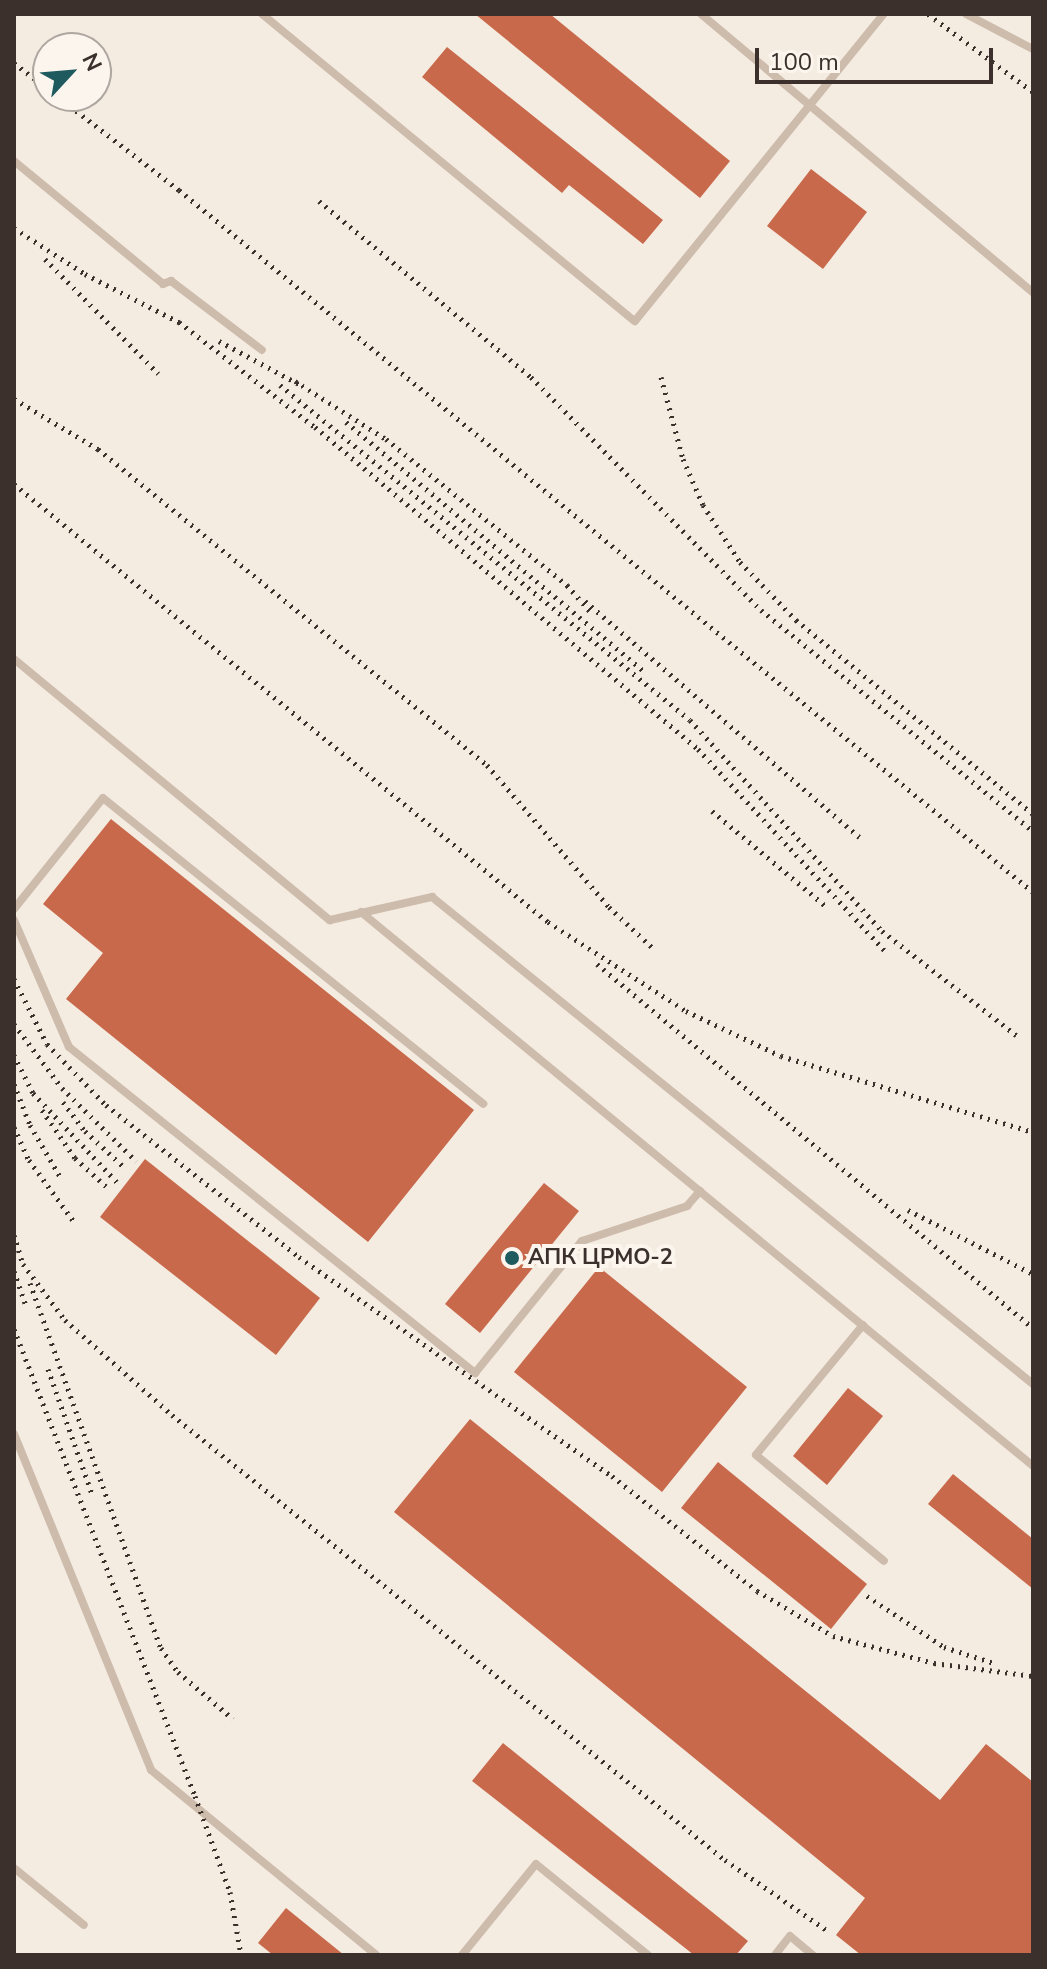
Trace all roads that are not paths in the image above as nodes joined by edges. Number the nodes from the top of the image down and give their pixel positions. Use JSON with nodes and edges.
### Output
{"nodes":[{"id":1,"x":262,"y":14,"type":"edge"},
{"id":2,"x":701,"y":14,"type":"edge"},
{"id":3,"x":884,"y":14,"type":"edge"},
{"id":4,"x":966,"y":14,"type":"edge"},
{"id":5,"x":1033,"y":49,"type":"edge"},
{"id":6,"x":810,"y":105,"type":"junction"},
{"id":7,"x":14,"y":161,"type":"edge"},
{"id":8,"x":1033,"y":293,"type":"edge"},
{"id":9,"x":262,"y":350,"type":"dead end"},
{"id":10,"x":14,"y":659,"type":"edge"},
{"id":11,"x":14,"y":909,"type":"edge"},
{"id":12,"x":361,"y":912,"type":"junction"},
{"id":13,"x":14,"y":920,"type":"edge"},
{"id":14,"x":483,"y":1104,"type":"dead end"},
{"id":15,"x":700,"y":1191,"type":"junction"},
{"id":16,"x":863,"y":1325,"type":"junction"},
{"id":17,"x":1033,"y":1384,"type":"edge"},
{"id":18,"x":14,"y":1434,"type":"edge"},
{"id":19,"x":1033,"y":1466,"type":"edge"},
{"id":20,"x":884,"y":1561,"type":"dead end"},
{"id":21,"x":14,"y":1868,"type":"edge"},
{"id":22,"x":84,"y":1925,"type":"dead end"},
{"id":23,"x":376,"y":1955,"type":"edge"},
{"id":24,"x":462,"y":1955,"type":"edge"},
{"id":25,"x":648,"y":1955,"type":"edge"},
{"id":26,"x":775,"y":1955,"type":"edge"},
{"id":27,"x":813,"y":1955,"type":"edge"}],
"edges":[{"from":1,"to":6,"type":"lane"},
{"from":2,"to":6,"type":"lane"},
{"from":3,"to":6,"type":"lane"},
{"from":4,"to":5,"type":"lane"},
{"from":6,"to":8,"type":"lane"},
{"from":7,"to":9,"type":"lane"},
{"from":10,"to":12,"type":"lane"},
{"from":11,"to":14,"type":"lane"},
{"from":12,"to":15,"type":"lane"},
{"from":12,"to":17,"type":"lane"},
{"from":13,"to":15,"type":"lane"},
{"from":15,"to":16,"type":"lane"},
{"from":16,"to":19,"type":"lane"},
{"from":16,"to":20,"type":"lane"},
{"from":18,"to":23,"type":"lane"},
{"from":21,"to":22,"type":"lane"},
{"from":24,"to":25,"type":"lane"},
{"from":26,"to":27,"type":"lane"}]}
